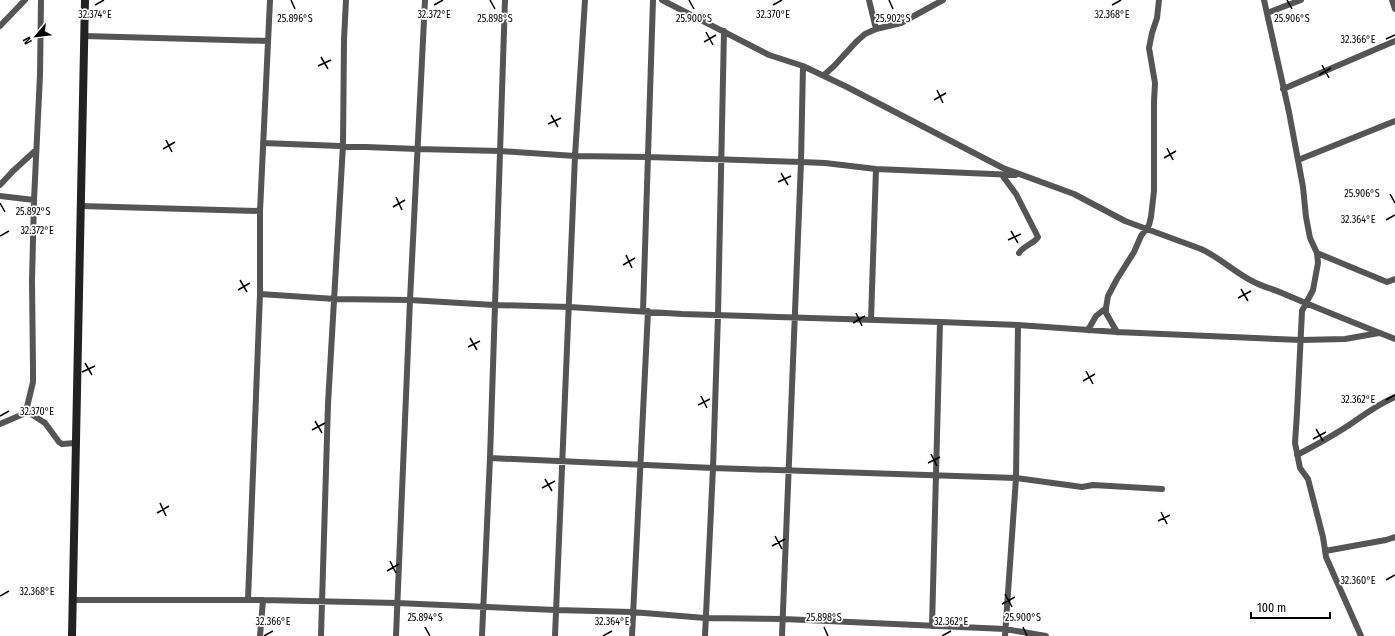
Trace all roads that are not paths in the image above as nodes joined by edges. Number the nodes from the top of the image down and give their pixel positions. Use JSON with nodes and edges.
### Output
{"nodes":[{"id":1,"x":25,"y":0,"type":"edge"},
{"id":2,"x":41,"y":0,"type":"edge"},
{"id":3,"x":85,"y":0,"type":"edge"},
{"id":4,"x":270,"y":0,"type":"edge"},
{"id":5,"x":346,"y":0,"type":"edge"},
{"id":6,"x":425,"y":0,"type":"edge"},
{"id":7,"x":505,"y":0,"type":"edge"},
{"id":8,"x":585,"y":0,"type":"edge"},
{"id":9,"x":653,"y":0,"type":"edge"},
{"id":10,"x":662,"y":0,"type":"edge"},
{"id":11,"x":869,"y":0,"type":"edge"},
{"id":12,"x":943,"y":0,"type":"edge"},
{"id":13,"x":1159,"y":0,"type":"edge"},
{"id":14,"x":1264,"y":0,"type":"edge"},
{"id":15,"x":1301,"y":0,"type":"edge"},
{"id":16,"x":1392,"y":0,"type":"edge"},
{"id":17,"x":1395,"y":9,"type":"edge"},
{"id":18,"x":1267,"y":13,"type":"junction"},
{"id":19,"x":0,"y":26,"type":"edge"},
{"id":20,"x":876,"y":29,"type":"junction"},
{"id":21,"x":724,"y":31,"type":"junction"},
{"id":22,"x":84,"y":36,"type":"junction"},
{"id":23,"x":268,"y":41,"type":"junction"},
{"id":24,"x":1395,"y":41,"type":"edge"},
{"id":25,"x":803,"y":66,"type":"junction"},
{"id":26,"x":824,"y":75,"type":"junction"},
{"id":27,"x":1283,"y":89,"type":"junction"},
{"id":28,"x":1395,"y":121,"type":"edge"},
{"id":29,"x":263,"y":143,"type":"junction"},
{"id":30,"x":343,"y":145,"type":"junction"},
{"id":31,"x":417,"y":149,"type":"junction"},
{"id":32,"x":36,"y":150,"type":"junction"},
{"id":33,"x":500,"y":151,"type":"junction"},
{"id":34,"x":575,"y":156,"type":"junction"},
{"id":35,"x":648,"y":157,"type":"junction"},
{"id":36,"x":722,"y":159,"type":"junction"},
{"id":37,"x":1298,"y":160,"type":"junction"},
{"id":38,"x":801,"y":162,"type":"junction"},
{"id":39,"x":876,"y":169,"type":"junction"},
{"id":40,"x":1002,"y":175,"type":"junction"},
{"id":41,"x":1019,"y":175,"type":"junction"},
{"id":42,"x":0,"y":185,"type":"edge"},
{"id":43,"x":0,"y":196,"type":"edge"},
{"id":44,"x":34,"y":200,"type":"junction"},
{"id":45,"x":81,"y":206,"type":"junction"},
{"id":46,"x":260,"y":211,"type":"junction"},
{"id":47,"x":1146,"y":229,"type":"junction"},
{"id":48,"x":1019,"y":252,"type":"dead end"},
{"id":49,"x":1317,"y":253,"type":"junction"},
{"id":50,"x":1395,"y":279,"type":"edge"},
{"id":51,"x":1387,"y":282,"type":"junction"},
{"id":52,"x":1395,"y":285,"type":"edge"},
{"id":53,"x":260,"y":294,"type":"junction"},
{"id":54,"x":335,"y":299,"type":"junction"},
{"id":55,"x":410,"y":300,"type":"junction"},
{"id":56,"x":1306,"y":304,"type":"junction"},
{"id":57,"x":494,"y":305,"type":"junction"},
{"id":58,"x":569,"y":307,"type":"junction"},
{"id":59,"x":1106,"y":308,"type":"junction"},
{"id":60,"x":646,"y":311,"type":"junction"},
{"id":61,"x":718,"y":315,"type":"junction"},
{"id":62,"x":794,"y":317,"type":"junction"},
{"id":63,"x":871,"y":320,"type":"junction"},
{"id":64,"x":940,"y":322,"type":"junction"},
{"id":65,"x":1018,"y":325,"type":"junction"},
{"id":66,"x":1088,"y":330,"type":"junction"},
{"id":67,"x":1117,"y":332,"type":"junction"},
{"id":68,"x":1379,"y":333,"type":"junction"},
{"id":69,"x":1301,"y":340,"type":"junction"},
{"id":70,"x":1395,"y":340,"type":"edge"},
{"id":71,"x":1395,"y":397,"type":"edge"},
{"id":72,"x":28,"y":412,"type":"junction"},
{"id":73,"x":0,"y":424,"type":"edge"},
{"id":74,"x":76,"y":444,"type":"junction"},
{"id":75,"x":1297,"y":455,"type":"junction"},
{"id":76,"x":490,"y":458,"type":"junction"},
{"id":77,"x":562,"y":461,"type":"junction"},
{"id":78,"x":641,"y":464,"type":"junction"},
{"id":79,"x":713,"y":468,"type":"junction"},
{"id":80,"x":789,"y":470,"type":"junction"},
{"id":81,"x":936,"y":475,"type":"junction"},
{"id":82,"x":1016,"y":478,"type":"junction"},
{"id":83,"x":1162,"y":489,"type":"dead end"},
{"id":84,"x":1395,"y":537,"type":"edge"},
{"id":85,"x":1325,"y":551,"type":"junction"},
{"id":86,"x":73,"y":600,"type":"junction"},
{"id":87,"x":248,"y":600,"type":"junction"},
{"id":88,"x":263,"y":600,"type":"junction"},
{"id":89,"x":322,"y":601,"type":"junction"},
{"id":90,"x":397,"y":603,"type":"junction"},
{"id":91,"x":484,"y":607,"type":"junction"},
{"id":92,"x":556,"y":610,"type":"junction"},
{"id":93,"x":632,"y":612,"type":"junction"},
{"id":94,"x":705,"y":618,"type":"junction"},
{"id":95,"x":783,"y":619,"type":"junction"},
{"id":96,"x":932,"y":626,"type":"junction"},
{"id":97,"x":1005,"y":633,"type":"edge"},
{"id":98,"x":72,"y":636,"type":"edge"},
{"id":99,"x":260,"y":636,"type":"edge"},
{"id":100,"x":321,"y":636,"type":"edge"},
{"id":101,"x":396,"y":636,"type":"edge"},
{"id":102,"x":482,"y":636,"type":"edge"},
{"id":103,"x":555,"y":636,"type":"edge"},
{"id":104,"x":632,"y":636,"type":"edge"},
{"id":105,"x":705,"y":636,"type":"edge"},
{"id":106,"x":782,"y":636,"type":"edge"},
{"id":107,"x":1046,"y":636,"type":"edge"},
{"id":108,"x":1361,"y":636,"type":"edge"}],
"edges":[{"from":1,"to":19,"type":"street"},
{"from":2,"to":32,"type":"street"},
{"from":3,"to":22,"type":"main road"},
{"from":4,"to":23,"type":"street"},
{"from":5,"to":30,"type":"street"},
{"from":6,"to":31,"type":"street"},
{"from":7,"to":33,"type":"street"},
{"from":8,"to":34,"type":"street"},
{"from":9,"to":35,"type":"street"},
{"from":10,"to":21,"type":"street"},
{"from":11,"to":20,"type":"street"},
{"from":12,"to":20,"type":"street"},
{"from":13,"to":47,"type":"street"},
{"from":14,"to":18,"type":"street"},
{"from":15,"to":18,"type":"street"},
{"from":16,"to":17,"type":"street"},
{"from":18,"to":27,"type":"street"},
{"from":20,"to":26,"type":"street"},
{"from":21,"to":25,"type":"street"},
{"from":21,"to":36,"type":"street"},
{"from":22,"to":23,"type":"street"},
{"from":22,"to":45,"type":"main road"},
{"from":23,"to":29,"type":"street"},
{"from":24,"to":27,"type":"street"},
{"from":25,"to":26,"type":"street"},
{"from":25,"to":38,"type":"street"},
{"from":26,"to":41,"type":"street"},
{"from":27,"to":37,"type":"street"},
{"from":28,"to":37,"type":"street"},
{"from":29,"to":30,"type":"street"},
{"from":29,"to":46,"type":"street"},
{"from":30,"to":31,"type":"street"},
{"from":30,"to":54,"type":"street"},
{"from":31,"to":33,"type":"street"},
{"from":31,"to":55,"type":"street"},
{"from":32,"to":42,"type":"street"},
{"from":32,"to":44,"type":"street"},
{"from":33,"to":34,"type":"street"},
{"from":33,"to":57,"type":"street"},
{"from":34,"to":35,"type":"street"},
{"from":34,"to":58,"type":"street"},
{"from":35,"to":36,"type":"street"},
{"from":35,"to":60,"type":"street"},
{"from":36,"to":38,"type":"street"},
{"from":36,"to":61,"type":"street"},
{"from":37,"to":49,"type":"street"},
{"from":38,"to":39,"type":"street"},
{"from":38,"to":62,"type":"street"},
{"from":39,"to":40,"type":"street"},
{"from":39,"to":63,"type":"street"},
{"from":40,"to":41,"type":"street"},
{"from":40,"to":48,"type":"street"},
{"from":41,"to":47,"type":"street"},
{"from":43,"to":44,"type":"street"},
{"from":44,"to":72,"type":"street"},
{"from":45,"to":46,"type":"street"},
{"from":45,"to":74,"type":"main road"},
{"from":46,"to":53,"type":"street"},
{"from":47,"to":56,"type":"street"},
{"from":47,"to":59,"type":"street"},
{"from":49,"to":51,"type":"street"},
{"from":49,"to":56,"type":"street"},
{"from":50,"to":51,"type":"street"},
{"from":51,"to":52,"type":"street"},
{"from":53,"to":54,"type":"street"},
{"from":53,"to":87,"type":"street"},
{"from":54,"to":55,"type":"street"},
{"from":54,"to":89,"type":"street"},
{"from":55,"to":57,"type":"street"},
{"from":55,"to":90,"type":"street"},
{"from":56,"to":68,"type":"street"},
{"from":56,"to":69,"type":"street"},
{"from":57,"to":58,"type":"street"},
{"from":57,"to":76,"type":"street"},
{"from":58,"to":60,"type":"street"},
{"from":58,"to":77,"type":"street"},
{"from":59,"to":66,"type":"street"},
{"from":59,"to":67,"type":"street"},
{"from":60,"to":61,"type":"street"},
{"from":60,"to":78,"type":"street"},
{"from":61,"to":62,"type":"street"},
{"from":61,"to":79,"type":"street"},
{"from":62,"to":63,"type":"street"},
{"from":62,"to":80,"type":"street"},
{"from":63,"to":64,"type":"street"},
{"from":64,"to":65,"type":"street"},
{"from":64,"to":81,"type":"street"},
{"from":65,"to":66,"type":"street"},
{"from":65,"to":82,"type":"street"},
{"from":66,"to":67,"type":"street"},
{"from":67,"to":69,"type":"street"},
{"from":68,"to":69,"type":"street"},
{"from":68,"to":70,"type":"street"},
{"from":69,"to":75,"type":"street"},
{"from":71,"to":75,"type":"street"},
{"from":72,"to":73,"type":"street"},
{"from":72,"to":74,"type":"street"},
{"from":74,"to":86,"type":"main road"},
{"from":75,"to":85,"type":"street"},
{"from":76,"to":77,"type":"street"},
{"from":76,"to":91,"type":"street"},
{"from":77,"to":78,"type":"street"},
{"from":77,"to":92,"type":"street"},
{"from":78,"to":79,"type":"street"},
{"from":78,"to":93,"type":"street"},
{"from":79,"to":80,"type":"street"},
{"from":79,"to":94,"type":"street"},
{"from":80,"to":81,"type":"street"},
{"from":80,"to":95,"type":"street"},
{"from":81,"to":82,"type":"street"},
{"from":81,"to":96,"type":"street"},
{"from":82,"to":83,"type":"street"},
{"from":82,"to":97,"type":"street"},
{"from":84,"to":85,"type":"street"},
{"from":85,"to":108,"type":"street"},
{"from":86,"to":87,"type":"street"},
{"from":86,"to":98,"type":"main road"},
{"from":87,"to":88,"type":"street"},
{"from":88,"to":89,"type":"street"},
{"from":88,"to":99,"type":"street"},
{"from":89,"to":90,"type":"street"},
{"from":89,"to":100,"type":"street"},
{"from":90,"to":91,"type":"street"},
{"from":90,"to":101,"type":"street"},
{"from":91,"to":92,"type":"street"},
{"from":91,"to":102,"type":"street"},
{"from":92,"to":93,"type":"street"},
{"from":92,"to":103,"type":"street"},
{"from":93,"to":94,"type":"street"},
{"from":93,"to":104,"type":"street"},
{"from":94,"to":95,"type":"street"},
{"from":94,"to":105,"type":"street"},
{"from":95,"to":96,"type":"street"},
{"from":95,"to":106,"type":"street"},
{"from":96,"to":97,"type":"street"},
{"from":97,"to":107,"type":"street"}]}
